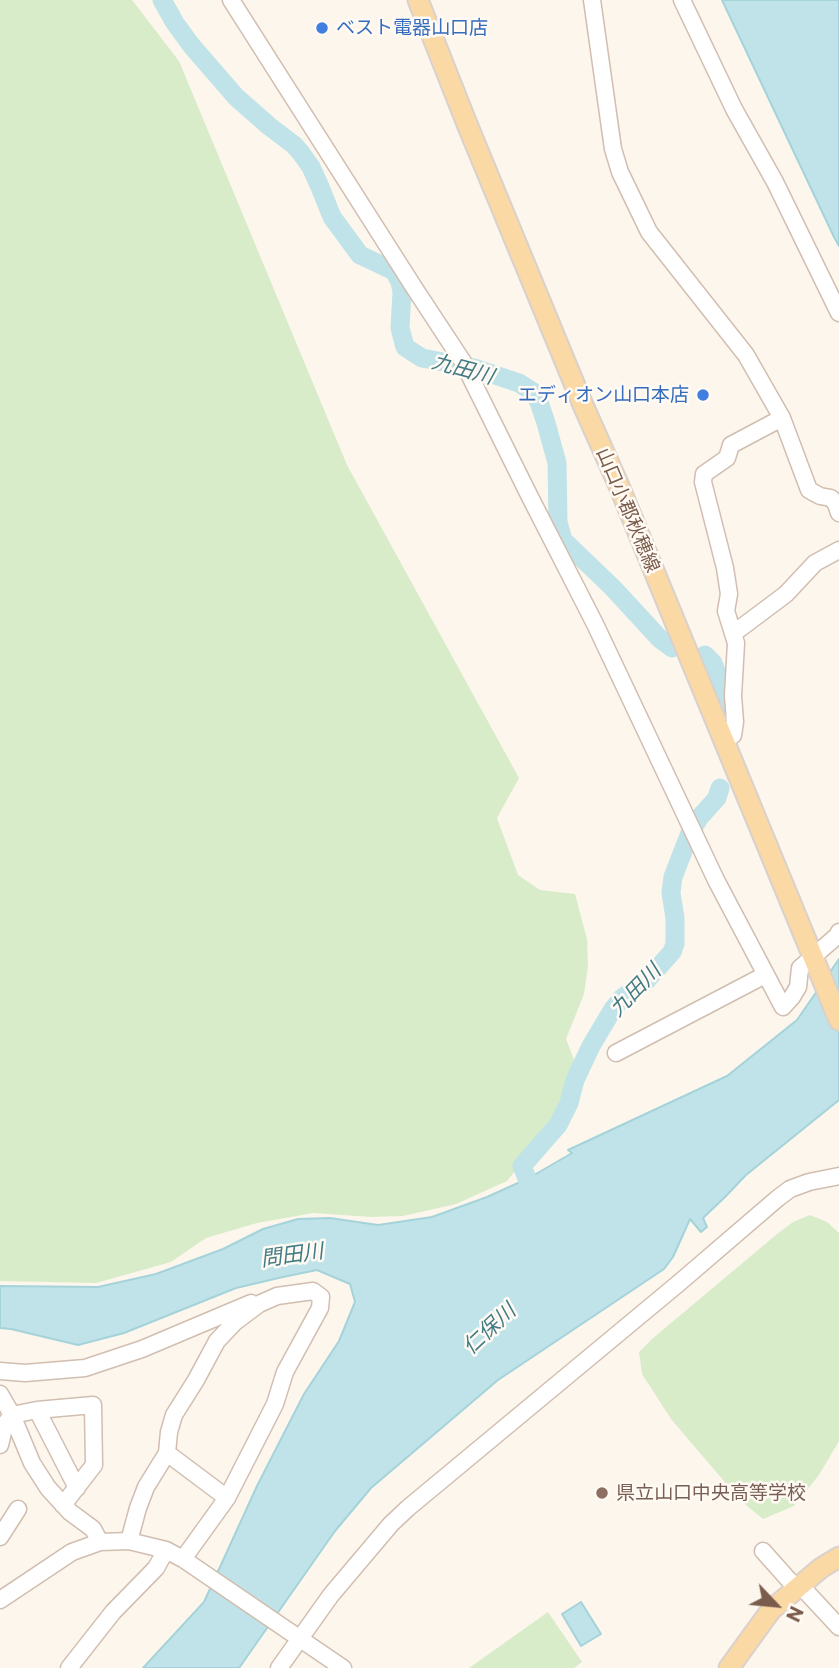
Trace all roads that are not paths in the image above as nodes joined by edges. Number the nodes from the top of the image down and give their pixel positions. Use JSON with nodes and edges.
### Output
{"nodes":[{"id":1,"x":232,"y":0,"type":"edge"},
{"id":2,"x":418,"y":0,"type":"edge"},
{"id":3,"x":592,"y":0,"type":"edge"},
{"id":4,"x":682,"y":0,"type":"edge"},
{"id":5,"x":839,"y":313,"type":"edge"},
{"id":6,"x":782,"y":418,"type":"junction"},
{"id":7,"x":839,"y":513,"type":"edge"},
{"id":8,"x":839,"y":550,"type":"edge"},
{"id":9,"x":734,"y":633,"type":"junction"},
{"id":10,"x":724,"y":740,"type":"junction"},
{"id":11,"x":839,"y":932,"type":"edge"},
{"id":12,"x":814,"y":961,"type":"junction"},
{"id":13,"x":765,"y":975,"type":"junction"},
{"id":14,"x":839,"y":1020,"type":"edge"},
{"id":15,"x":616,"y":1054,"type":"dead end"},
{"id":16,"x":839,"y":1176,"type":"edge"},
{"id":17,"x":259,"y":1304,"type":"junction"},
{"id":18,"x":0,"y":1371,"type":"edge"},
{"id":19,"x":0,"y":1394,"type":"edge"},
{"id":20,"x":37,"y":1410,"type":"junction"},
{"id":21,"x":12,"y":1415,"type":"junction"},
{"id":22,"x":0,"y":1445,"type":"edge"},
{"id":23,"x":167,"y":1453,"type":"junction"},
{"id":24,"x":76,"y":1488,"type":"junction"},
{"id":25,"x":227,"y":1499,"type":"junction"},
{"id":26,"x":63,"y":1505,"type":"junction"},
{"id":27,"x":18,"y":1509,"type":"dead end"},
{"id":28,"x":0,"y":1537,"type":"edge"},
{"id":29,"x":129,"y":1541,"type":"junction"},
{"id":30,"x":100,"y":1542,"type":"junction"},
{"id":31,"x":166,"y":1550,"type":"junction"},
{"id":32,"x":763,"y":1551,"type":"dead end"},
{"id":33,"x":839,"y":1557,"type":"edge"},
{"id":34,"x":185,"y":1561,"type":"junction"},
{"id":35,"x":798,"y":1587,"type":"junction"},
{"id":36,"x":2,"y":1594,"type":"edge"},
{"id":37,"x":839,"y":1627,"type":"edge"},
{"id":38,"x":290,"y":1632,"type":"junction"},
{"id":39,"x":69,"y":1668,"type":"edge"},
{"id":40,"x":279,"y":1668,"type":"edge"},
{"id":41,"x":343,"y":1668,"type":"edge"},
{"id":42,"x":729,"y":1668,"type":"edge"}],
"edges":[{"from":1,"to":13,"type":"street"},
{"from":2,"to":10,"type":"main road","name":"山口小郡秋穂線"},
{"from":3,"to":6,"type":"street"},
{"from":4,"to":5,"type":"street"},
{"from":6,"to":7,"type":"street"},
{"from":6,"to":9,"type":"street"},
{"from":8,"to":9,"type":"street"},
{"from":9,"to":10,"type":"street"},
{"from":10,"to":12,"type":"main road","name":"山口小郡秋穂線"},
{"from":11,"to":12,"type":"street"},
{"from":12,"to":13,"type":"street"},
{"from":12,"to":14,"type":"main road","name":"山口小郡秋穂線"},
{"from":13,"to":15,"type":"street"},
{"from":16,"to":38,"type":"street"},
{"from":17,"to":18,"type":"street"},
{"from":17,"to":23,"type":"street"},
{"from":17,"to":25,"type":"street"},
{"from":19,"to":21,"type":"street"},
{"from":20,"to":21,"type":"street"},
{"from":20,"to":24,"type":"street"},
{"from":20,"to":24,"type":"street"},
{"from":21,"to":22,"type":"street"},
{"from":21,"to":26,"type":"street"},
{"from":23,"to":25,"type":"street"},
{"from":23,"to":29,"type":"street"},
{"from":24,"to":26,"type":"street"},
{"from":25,"to":34,"type":"street"},
{"from":26,"to":30,"type":"street"},
{"from":27,"to":28,"type":"street"},
{"from":29,"to":30,"type":"street"},
{"from":29,"to":31,"type":"street"},
{"from":30,"to":36,"type":"street"},
{"from":31,"to":34,"type":"street"},
{"from":31,"to":39,"type":"street"},
{"from":32,"to":35,"type":"street"},
{"from":33,"to":35,"type":"main road"},
{"from":34,"to":38,"type":"street"},
{"from":35,"to":37,"type":"street"},
{"from":35,"to":42,"type":"main road"},
{"from":38,"to":40,"type":"street"},
{"from":38,"to":41,"type":"street"}]}
